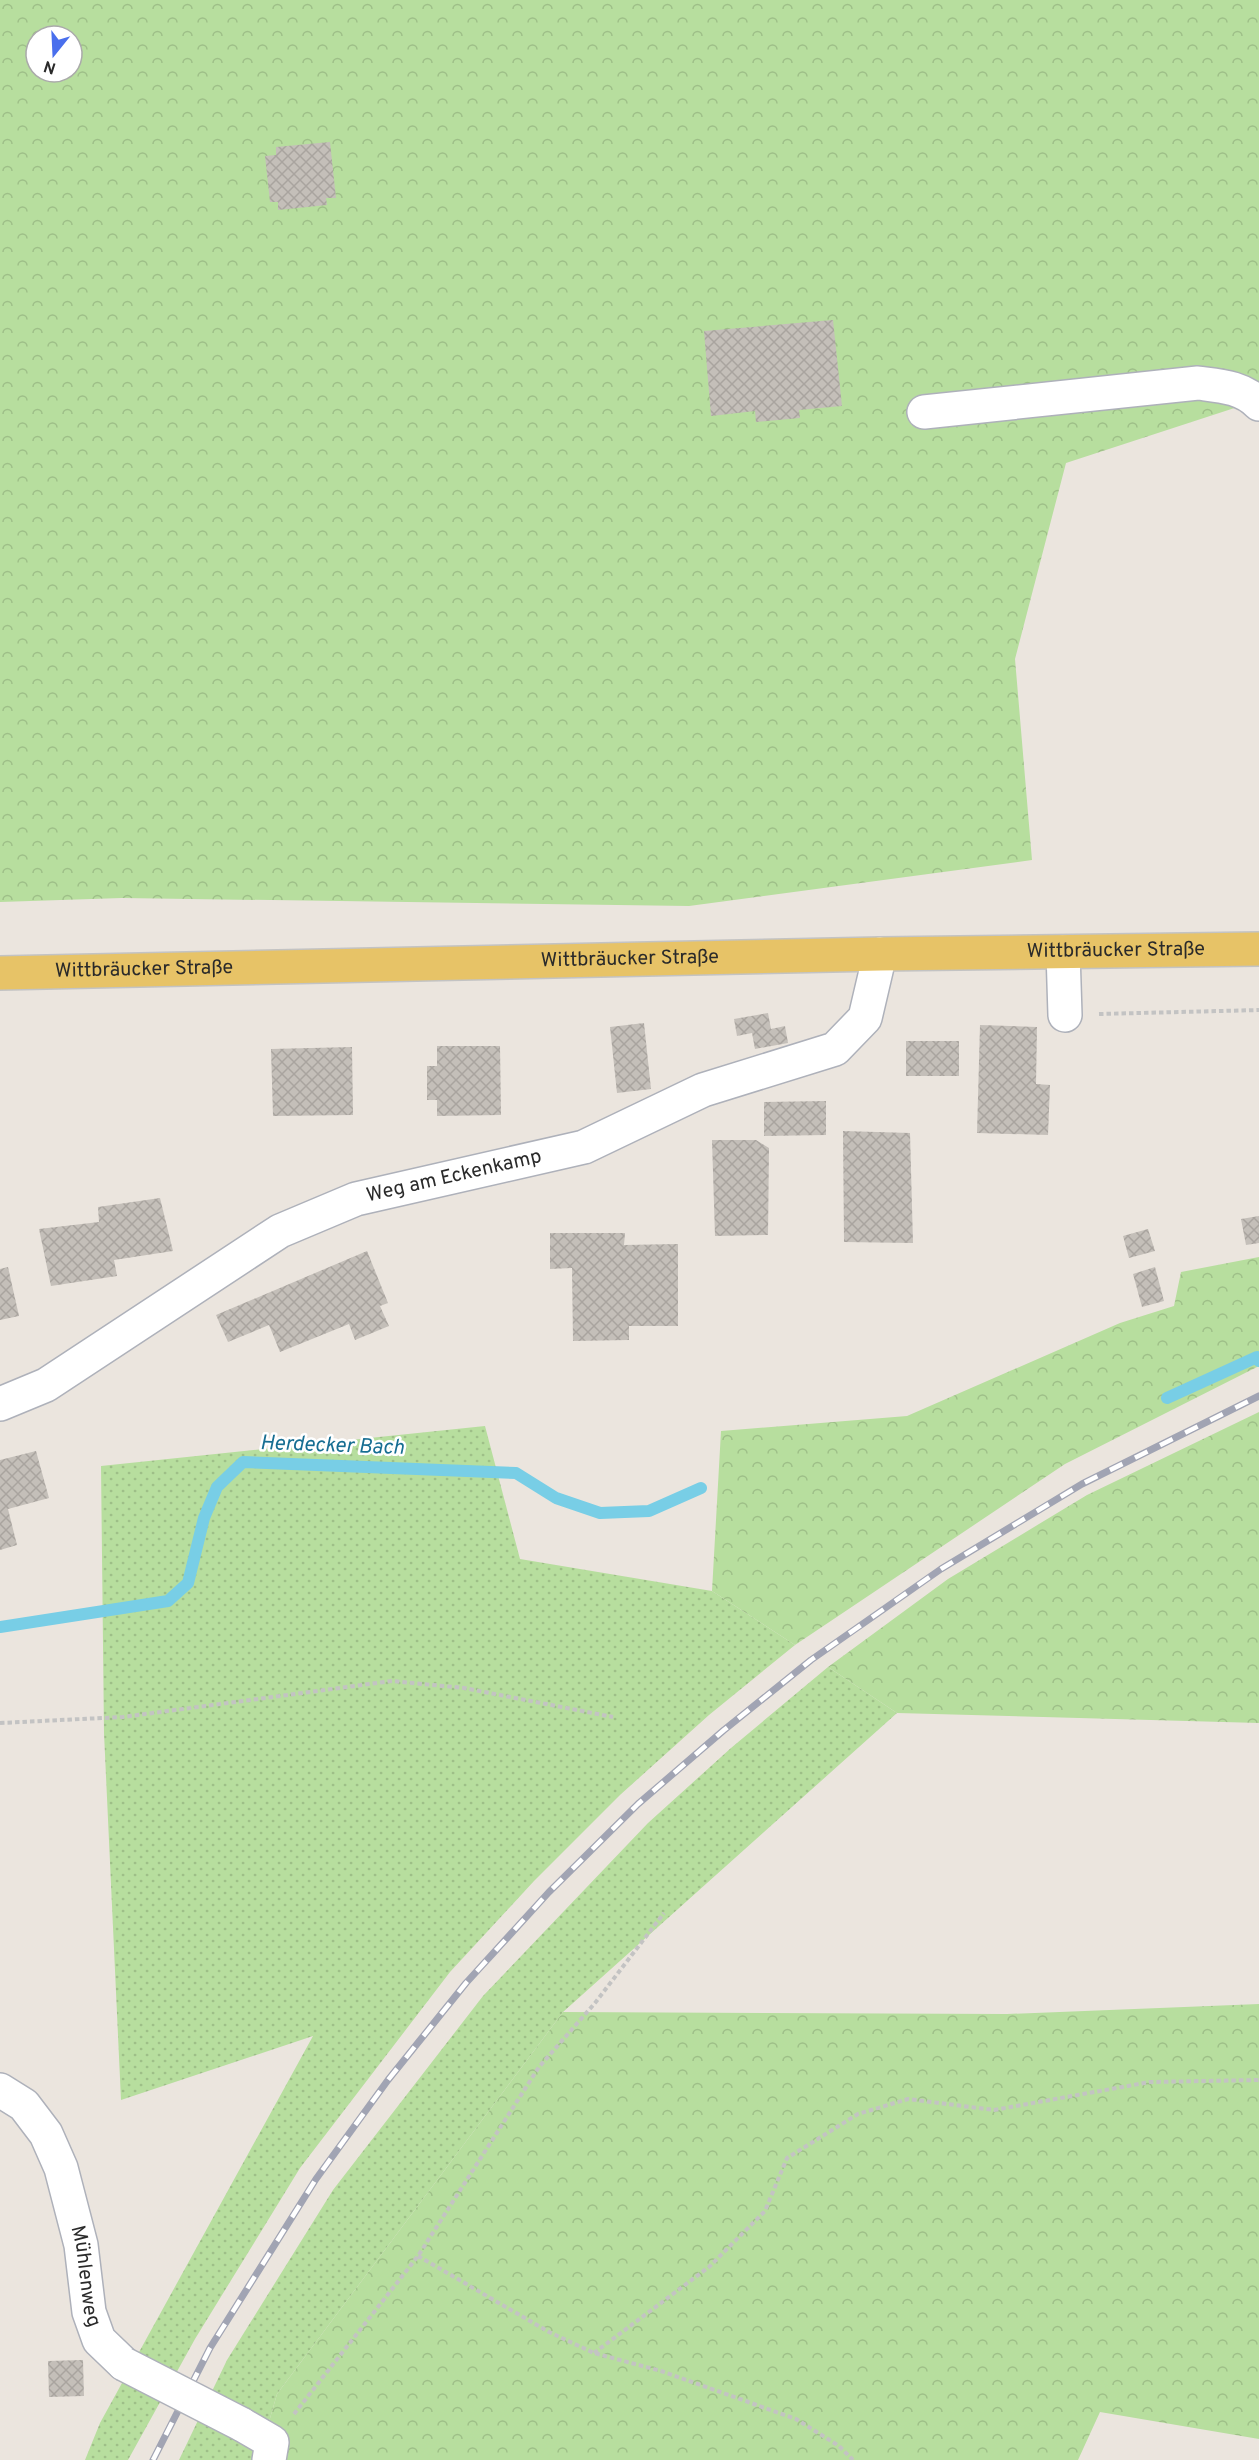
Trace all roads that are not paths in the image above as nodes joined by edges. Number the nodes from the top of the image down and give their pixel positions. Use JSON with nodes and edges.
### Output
{"nodes":[{"id":1,"x":1259,"y":405,"type":"edge"},
{"id":2,"x":924,"y":411,"type":"dead end"},
{"id":3,"x":1259,"y":949,"type":"edge"},
{"id":4,"x":1063,"y":952,"type":"junction"},
{"id":5,"x":880,"y":954,"type":"junction"},
{"id":6,"x":0,"y":973,"type":"edge"},
{"id":7,"x":1065,"y":1015,"type":"road end"},
{"id":8,"x":0,"y":1404,"type":"edge"},
{"id":9,"x":0,"y":2090,"type":"edge"},
{"id":10,"x":271,"y":2451,"type":"edge"}],
"edges":[{"from":1,"to":2,"type":"street"},
{"from":3,"to":4,"type":"main road","name":"Wittbräucker Straße"},
{"from":4,"to":5,"type":"main road","name":"Wittbräucker Straße"},
{"from":4,"to":7,"type":"street"},
{"from":5,"to":6,"type":"main road","name":"Wittbräucker Straße"},
{"from":5,"to":8,"type":"street","name":"Weg am Eckenkamp"},
{"from":9,"to":10,"type":"street","name":"Mühlenweg","bridge":true}]}
